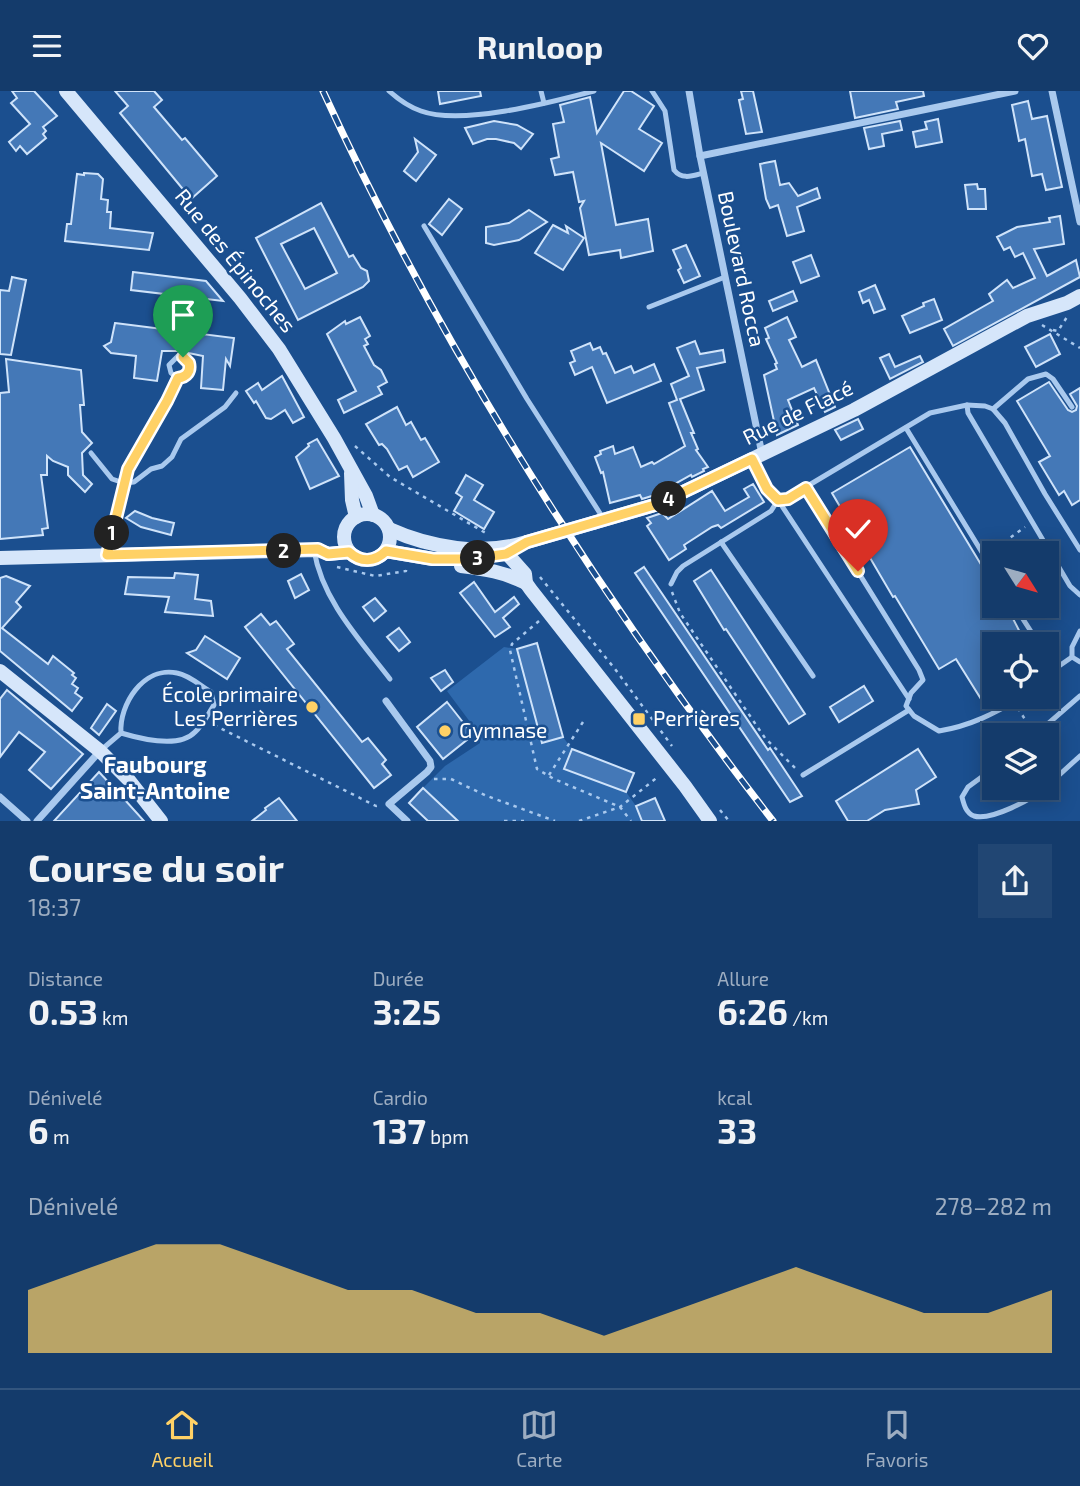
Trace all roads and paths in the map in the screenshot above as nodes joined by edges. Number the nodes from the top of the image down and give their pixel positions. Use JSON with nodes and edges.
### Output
{"nodes":[{"id":1,"x":66,"y":91,"type":"edge"},
{"id":2,"x":389,"y":91,"type":"edge"},
{"id":3,"x":541,"y":91,"type":"edge"},
{"id":4,"x":594,"y":91,"type":"edge"},
{"id":5,"x":653,"y":91,"type":"edge"},
{"id":6,"x":689,"y":91,"type":"edge"},
{"id":7,"x":1015,"y":91,"type":"edge"},
{"id":8,"x":1052,"y":91,"type":"edge"},
{"id":9,"x":544,"y":103,"type":"junction"},
{"id":10,"x":699,"y":156,"type":"junction"},
{"id":11,"x":703,"y":173,"type":"junction"},
{"id":12,"x":1080,"y":222,"type":"edge"},
{"id":13,"x":424,"y":226,"type":"dead end"},
{"id":14,"x":725,"y":277,"type":"junction"},
{"id":15,"x":1080,"y":296,"type":"edge"},
{"id":16,"x":649,"y":307,"type":"dead end"},
{"id":17,"x":1027,"y":316,"type":"junction"},
{"id":18,"x":1067,"y":317,"type":"dead end"},
{"id":19,"x":1050,"y":330,"type":"junction"},
{"id":20,"x":1080,"y":348,"type":"edge"},
{"id":21,"x":178,"y":378,"type":"junction"},
{"id":22,"x":236,"y":393,"type":"dead end"},
{"id":23,"x":967,"y":405,"type":"junction"},
{"id":24,"x":1072,"y":407,"type":"dead end"},
{"id":25,"x":993,"y":409,"type":"junction"},
{"id":26,"x":906,"y":428,"type":"junction"},
{"id":27,"x":334,"y":439,"type":"junction"},
{"id":28,"x":92,"y":453,"type":"dead end"},
{"id":29,"x":757,"y":456,"type":"junction"},
{"id":30,"x":351,"y":472,"type":"junction"},
{"id":31,"x":124,"y":483,"type":"junction"},
{"id":32,"x":806,"y":488,"type":"junction"},
{"id":33,"x":778,"y":500,"type":"junction"},
{"id":34,"x":444,"y":509,"type":"junction"},
{"id":35,"x":441,"y":513,"type":"dead end"},
{"id":36,"x":373,"y":515,"type":"junction"},
{"id":37,"x":356,"y":517,"type":"junction"},
{"id":38,"x":599,"y":521,"type":"junction"},
{"id":39,"x":1031,"y":523,"type":"junction"},
{"id":40,"x":389,"y":529,"type":"junction"},
{"id":41,"x":345,"y":531,"type":"junction"},
{"id":42,"x":1005,"y":541,"type":"edge"},
{"id":43,"x":721,"y":542,"type":"junction"},
{"id":44,"x":502,"y":547,"type":"junction"},
{"id":45,"x":316,"y":550,"type":"junction"},
{"id":46,"x":1080,"y":550,"type":"edge"},
{"id":47,"x":386,"y":551,"type":"junction"},
{"id":48,"x":349,"y":552,"type":"junction"},
{"id":49,"x":982,"y":553,"type":"edge"},
{"id":50,"x":107,"y":555,"type":"junction"},
{"id":51,"x":0,"y":558,"type":"edge"},
{"id":52,"x":433,"y":559,"type":"junction"},
{"id":53,"x":535,"y":569,"type":"dead end"},
{"id":54,"x":526,"y":583,"type":"junction"},
{"id":55,"x":671,"y":584,"type":"joint"},
{"id":56,"x":1080,"y":595,"type":"edge"},
{"id":57,"x":540,"y":614,"type":"dead end"},
{"id":58,"x":1080,"y":631,"type":"edge"},
{"id":59,"x":1072,"y":657,"type":"junction"},
{"id":60,"x":1080,"y":662,"type":"edge"},
{"id":61,"x":1059,"y":666,"type":"edge"},
{"id":62,"x":0,"y":671,"type":"edge"},
{"id":63,"x":813,"y":676,"type":"dead end"},
{"id":64,"x":390,"y":679,"type":"dead end"},
{"id":65,"x":1080,"y":696,"type":"edge"},
{"id":66,"x":909,"y":699,"type":"junction"},
{"id":67,"x":386,"y":701,"type":"dead end"},
{"id":68,"x":1003,"y":709,"type":"edge"},
{"id":69,"x":909,"y":710,"type":"junction"},
{"id":70,"x":205,"y":720,"type":"junction"},
{"id":71,"x":583,"y":722,"type":"dead end"},
{"id":72,"x":1049,"y":723,"type":"edge"},
{"id":73,"x":121,"y":733,"type":"junction"},
{"id":74,"x":100,"y":751,"type":"junction"},
{"id":75,"x":678,"y":754,"type":"dead end"},
{"id":76,"x":1080,"y":756,"type":"edge"},
{"id":77,"x":670,"y":767,"type":"junction"},
{"id":78,"x":1060,"y":774,"type":"edge"},
{"id":79,"x":803,"y":775,"type":"joint"},
{"id":80,"x":549,"y":776,"type":"junction"},
{"id":81,"x":982,"y":777,"type":"edge"},
{"id":82,"x":420,"y":779,"type":"junction"},
{"id":83,"x":0,"y":797,"type":"edge"},
{"id":84,"x":1028,"y":800,"type":"edge"},
{"id":85,"x":716,"y":803,"type":"dead end"},
{"id":86,"x":389,"y":804,"type":"junction"},
{"id":87,"x":620,"y":807,"type":"junction"},
{"id":88,"x":27,"y":821,"type":"edge"},
{"id":89,"x":37,"y":821,"type":"edge"},
{"id":90,"x":162,"y":821,"type":"edge"},
{"id":91,"x":407,"y":821,"type":"edge"},
{"id":92,"x":504,"y":821,"type":"edge"},
{"id":93,"x":524,"y":821,"type":"edge"},
{"id":94,"x":555,"y":821,"type":"edge"},
{"id":95,"x":579,"y":821,"type":"edge"},
{"id":96,"x":631,"y":821,"type":"edge"},
{"id":97,"x":710,"y":821,"type":"edge"},
{"id":98,"x":729,"y":821,"type":"edge"}],
"edges":[{"from":1,"to":27,"type":"main road","name":"Rue des Épinoches"},
{"from":2,"to":9,"type":"lane"},
{"from":3,"to":9,"type":"lane"},
{"from":4,"to":9,"type":"lane"},
{"from":5,"to":11,"type":"lane"},
{"from":6,"to":10,"type":"street","name":"Boulevard Rocca"},
{"from":7,"to":10,"type":"street"},
{"from":8,"to":12,"type":"street"},
{"from":10,"to":11,"type":"street","name":"Boulevard Rocca"},
{"from":11,"to":14,"type":"street","name":"Boulevard Rocca"},
{"from":13,"to":38,"type":"lane"},
{"from":14,"to":16,"type":"lane"},
{"from":14,"to":29,"type":"street","name":"Boulevard Rocca"},
{"from":15,"to":17,"type":"main road","name":"Rue de Flacé"},
{"from":17,"to":19,"type":"path"},
{"from":17,"to":29,"type":"main road","name":"Rue de Flacé"},
{"from":18,"to":19,"type":"path"},
{"from":19,"to":20,"type":"path"},
{"from":21,"to":21,"type":"lane"},
{"from":21,"to":31,"type":"lane"},
{"from":22,"to":31,"type":"lane"},
{"from":23,"to":25,"type":"lane"},
{"from":23,"to":26,"type":"lane"},
{"from":23,"to":39,"type":"lane"},
{"from":24,"to":25,"type":"lane"},
{"from":25,"to":46,"type":"lane"},
{"from":26,"to":32,"type":"lane"},
{"from":26,"to":49,"type":"lane"},
{"from":27,"to":30,"type":"main road","name":"Rue des Épinoches"},
{"from":27,"to":34,"type":"path"},
{"from":28,"to":31,"type":"lane"},
{"from":29,"to":33,"type":"lane"},
{"from":29,"to":38,"type":"main road","name":"Rue de Flacé"},
{"from":30,"to":36,"type":"main road","name":"Rue des Épinoches"},
{"from":30,"to":37,"type":"main road","name":"Rue des Épinoches"},
{"from":31,"to":50,"type":"lane"},
{"from":32,"to":33,"type":"lane"},
{"from":32,"to":66,"type":"lane"},
{"from":33,"to":43,"type":"lane"},
{"from":33,"to":66,"type":"lane"},
{"from":34,"to":35,"type":"path"},
{"from":34,"to":44,"type":"path"},
{"from":36,"to":37,"type":"main road"},
{"from":36,"to":40,"type":"main road","name":"Rue de Flacé"},
{"from":37,"to":41,"type":"main road"},
{"from":38,"to":44,"type":"main road","name":"Rue de Flacé","bridge":true},
{"from":39,"to":42,"type":"path"},
{"from":39,"to":56,"type":"lane"},
{"from":40,"to":44,"type":"main road","name":"Rue de Flacé"},
{"from":40,"to":47,"type":"main road"},
{"from":41,"to":45,"type":"main road"},
{"from":41,"to":48,"type":"main road"},
{"from":43,"to":55,"type":"lane"},
{"from":43,"to":63,"type":"lane"},
{"from":44,"to":52,"type":"main road","name":"Rue de Flacé"},
{"from":44,"to":54,"type":"main road"},
{"from":45,"to":48,"type":"main road","name":"Rue de Flacé"},
{"from":45,"to":50,"type":"main road","name":"Rue de Flacé"},
{"from":45,"to":64,"type":"lane"},
{"from":47,"to":48,"type":"main road","name":"Rue de Flacé"},
{"from":47,"to":52,"type":"main road","name":"Rue de Flacé"},
{"from":50,"to":51,"type":"main road","name":"Rue de Flacé"},
{"from":52,"to":54,"type":"main road","name":"Rue de Flacé"},
{"from":53,"to":75,"type":"path"},
{"from":54,"to":77,"type":"main road"},
{"from":55,"to":79,"type":"path"},
{"from":57,"to":80,"type":"path"},
{"from":58,"to":59,"type":"lane"},
{"from":59,"to":60,"type":"lane"},
{"from":59,"to":61,"type":"lane"},
{"from":62,"to":74,"type":"main road"},
{"from":65,"to":72,"type":"lane"},
{"from":66,"to":69,"type":"lane"},
{"from":67,"to":82,"type":"street"},
{"from":68,"to":69,"type":"lane"},
{"from":69,"to":79,"type":"lane"},
{"from":70,"to":73,"type":"lane"},
{"from":70,"to":73,"type":"lane"},
{"from":70,"to":86,"type":"path"},
{"from":71,"to":80,"type":"path"},
{"from":73,"to":74,"type":"lane"},
{"from":74,"to":89,"type":"street"},
{"from":74,"to":90,"type":"main road"},
{"from":76,"to":78,"type":"lane"},
{"from":77,"to":87,"type":"path"},
{"from":77,"to":97,"type":"main road"},
{"from":80,"to":87,"type":"path"},
{"from":81,"to":84,"type":"lane"},
{"from":82,"to":86,"type":"street"},
{"from":82,"to":94,"type":"path"},
{"from":83,"to":88,"type":"street"},
{"from":85,"to":98,"type":"path"},
{"from":86,"to":91,"type":"street"},
{"from":87,"to":95,"type":"path"},
{"from":87,"to":96,"type":"path"},
{"from":92,"to":93,"type":"path"}]}
